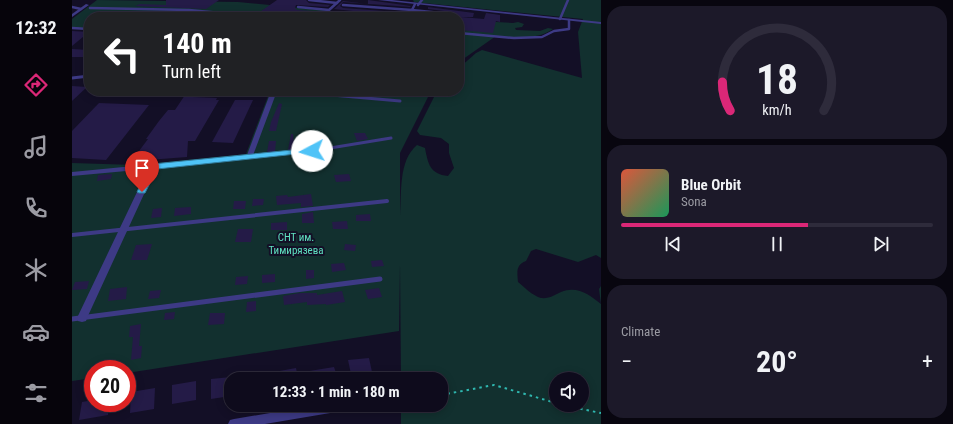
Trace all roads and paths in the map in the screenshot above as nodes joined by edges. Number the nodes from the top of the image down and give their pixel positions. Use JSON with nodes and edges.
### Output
{"nodes":[{"id":1,"x":309,"y":0,"type":"edge"},
{"id":2,"x":340,"y":0,"type":"edge"},
{"id":3,"x":380,"y":0,"type":"edge"},
{"id":4,"x":389,"y":0,"type":"edge"},
{"id":5,"x":422,"y":0,"type":"edge"},
{"id":6,"x":568,"y":0,"type":"edge"},
{"id":7,"x":409,"y":2,"type":"edge"},
{"id":8,"x":337,"y":3,"type":"junction"},
{"id":9,"x":416,"y":4,"type":"junction"},
{"id":10,"x":343,"y":5,"type":"dead end"},
{"id":11,"x":89,"y":6,"type":"joint"},
{"id":12,"x":72,"y":7,"type":"edge"},
{"id":13,"x":298,"y":7,"type":"dead end"},
{"id":14,"x":81,"y":9,"type":"junction"},
{"id":15,"x":412,"y":10,"type":"junction"},
{"id":16,"x":210,"y":12,"type":"edge"},
{"id":17,"x":432,"y":12,"type":"edge"},
{"id":18,"x":72,"y":16,"type":"edge"},
{"id":19,"x":560,"y":19,"type":"junction"},
{"id":20,"x":569,"y":20,"type":"junction"},
{"id":21,"x":601,"y":23,"type":"edge"},
{"id":22,"x":72,"y":28,"type":"edge"},
{"id":23,"x":84,"y":28,"type":"edge"},
{"id":24,"x":464,"y":33,"type":"edge"},
{"id":25,"x":84,"y":77,"type":"edge"},
{"id":26,"x":72,"y":78,"type":"edge"},
{"id":27,"x":272,"y":96,"type":"edge"},
{"id":28,"x":343,"y":96,"type":"edge"},
{"id":29,"x":400,"y":101,"type":"dead end"},
{"id":30,"x":391,"y":138,"type":"dead end"},
{"id":31,"x":250,"y":157,"type":"junction"},
{"id":32,"x":153,"y":166,"type":"junction"},
{"id":33,"x":72,"y":174,"type":"edge"},
{"id":34,"x":387,"y":201,"type":"dead end"},
{"id":35,"x":124,"y":229,"type":"junction"},
{"id":36,"x":72,"y":235,"type":"edge"},
{"id":37,"x":380,"y":279,"type":"dead end"},
{"id":38,"x":82,"y":318,"type":"junction"},
{"id":39,"x":72,"y":319,"type":"edge"},
{"id":40,"x":448,"y":394,"type":"edge"},
{"id":41,"x":549,"y":401,"type":"edge"},
{"id":42,"x":589,"y":411,"type":"edge"},
{"id":43,"x":306,"y":412,"type":"edge"},
{"id":44,"x":601,"y":413,"type":"edge"},
{"id":45,"x":234,"y":424,"type":"edge"}],
"edges":[{"from":1,"to":8,"type":"lane"},
{"from":2,"to":8,"type":"lane"},
{"from":3,"to":4,"type":"street"},
{"from":4,"to":7,"type":"street"},
{"from":5,"to":9,"type":"lane"},
{"from":6,"to":19,"type":"lane"},
{"from":7,"to":9,"type":"street"},
{"from":8,"to":13,"type":"lane"},
{"from":9,"to":15,"type":"lane"},
{"from":9,"to":19,"type":"street"},
{"from":10,"to":15,"type":"lane"},
{"from":11,"to":14,"type":"street"},
{"from":11,"to":16,"type":"lane"},
{"from":12,"to":14,"type":"lane"},
{"from":14,"to":18,"type":"street"},
{"from":15,"to":17,"type":"lane"},
{"from":19,"to":20,"type":"street"},
{"from":20,"to":21,"type":"street"},
{"from":20,"to":24,"type":"lane"},
{"from":22,"to":23,"type":"lane"},
{"from":25,"to":26,"type":"lane"},
{"from":27,"to":31,"type":"street"},
{"from":28,"to":29,"type":"lane"},
{"from":30,"to":31,"type":"lane"},
{"from":31,"to":32,"type":"street"},
{"from":32,"to":33,"type":"street"},
{"from":32,"to":35,"type":"street"},
{"from":34,"to":35,"type":"lane"},
{"from":35,"to":36,"type":"lane"},
{"from":35,"to":38,"type":"street"},
{"from":37,"to":38,"type":"lane"},
{"from":38,"to":39,"type":"lane"},
{"from":40,"to":41,"type":"path"},
{"from":42,"to":44,"type":"path"},
{"from":43,"to":45,"type":"street"}]}
